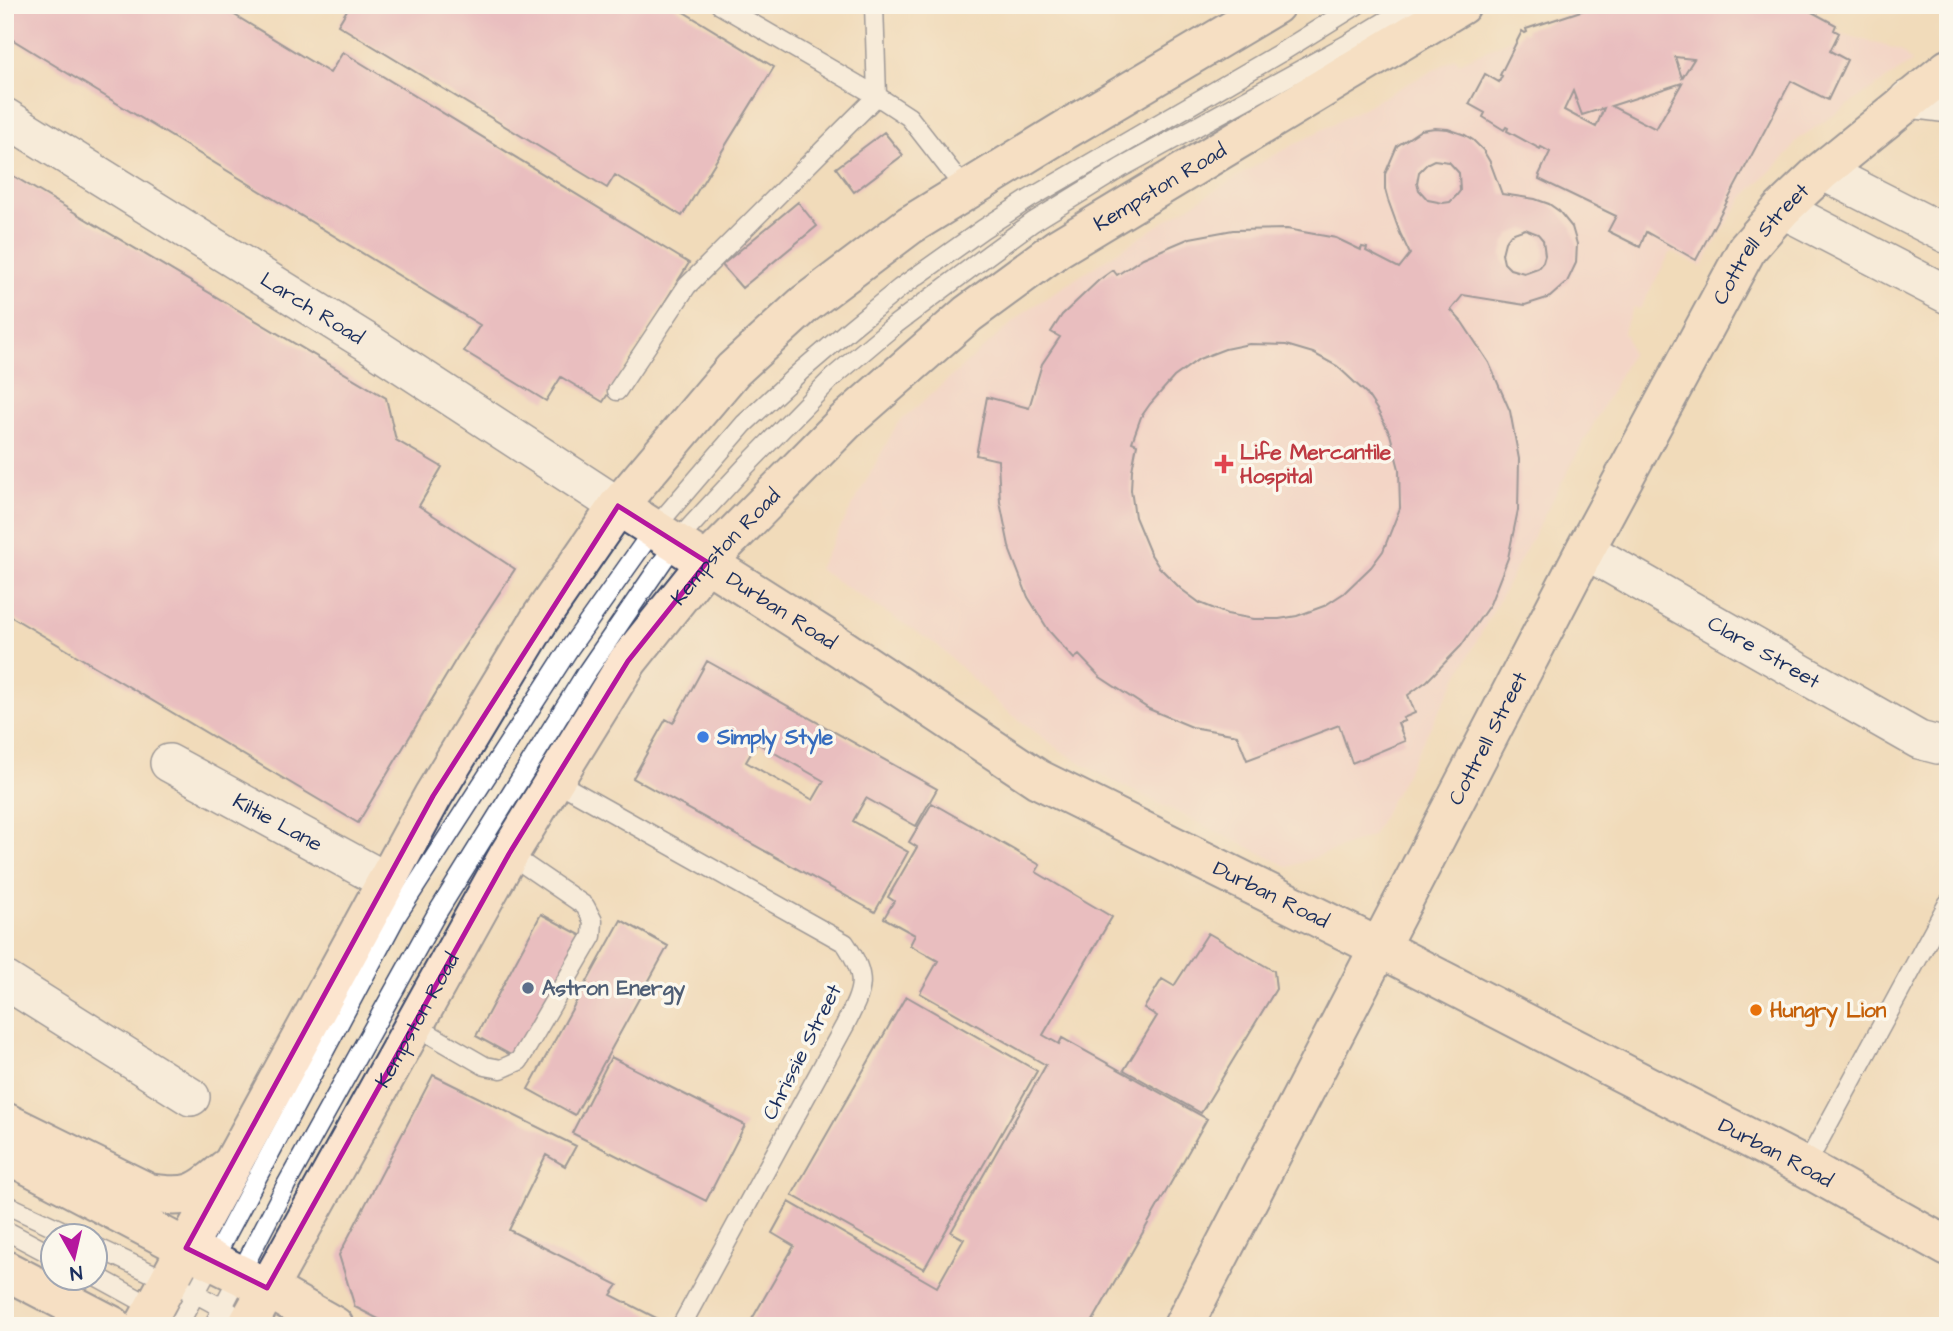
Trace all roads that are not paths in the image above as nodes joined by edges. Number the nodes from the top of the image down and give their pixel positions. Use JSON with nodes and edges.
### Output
{"nodes":[{"id":1,"x":720,"y":5,"type":"edge"},
{"id":2,"x":874,"y":5,"type":"edge"},
{"id":3,"x":1275,"y":5,"type":"edge"},
{"id":4,"x":1357,"y":5,"type":"edge"},
{"id":5,"x":1461,"y":5,"type":"edge"},
{"id":6,"x":1476,"y":5,"type":"edge"},
{"id":7,"x":1418,"y":17,"type":"edge"},
{"id":8,"x":1948,"y":69,"type":"edge"},
{"id":9,"x":877,"y":96,"type":"junction"},
{"id":10,"x":1908,"y":99,"type":"junction"},
{"id":11,"x":1948,"y":104,"type":"edge"},
{"id":12,"x":5,"y":117,"type":"edge"},
{"id":13,"x":1822,"y":171,"type":"junction"},
{"id":14,"x":966,"y":190,"type":"junction"},
{"id":15,"x":1782,"y":209,"type":"junction"},
{"id":16,"x":1948,"y":235,"type":"edge"},
{"id":17,"x":1948,"y":295,"type":"edge"},
{"id":18,"x":618,"y":391,"type":"dead end"},
{"id":19,"x":618,"y":506,"type":"junction"},
{"id":20,"x":679,"y":544,"type":"junction"},
{"id":21,"x":1585,"y":550,"type":"junction"},
{"id":22,"x":1948,"y":746,"type":"edge"},
{"id":23,"x":169,"y":763,"type":"dead end"},
{"id":24,"x":554,"y":780,"type":"junction"},
{"id":25,"x":509,"y":854,"type":"junction"},
{"id":26,"x":386,"y":881,"type":"junction"},
{"id":27,"x":1948,"y":903,"type":"edge"},
{"id":28,"x":1378,"y":947,"type":"junction"},
{"id":29,"x":5,"y":981,"type":"edge"},
{"id":30,"x":414,"y":1025,"type":"junction"},
{"id":31,"x":191,"y":1097,"type":"dead end"},
{"id":32,"x":5,"y":1122,"type":"edge"},
{"id":33,"x":5,"y":1153,"type":"edge"},
{"id":34,"x":234,"y":1161,"type":"junction"},
{"id":35,"x":1805,"y":1167,"type":"junction"},
{"id":36,"x":5,"y":1204,"type":"edge"},
{"id":37,"x":43,"y":1222,"type":"edge"},
{"id":38,"x":5,"y":1230,"type":"edge"},
{"id":39,"x":1948,"y":1247,"type":"edge"},
{"id":40,"x":38,"y":1248,"type":"edge"},
{"id":41,"x":108,"y":1253,"type":"edge"},
{"id":42,"x":5,"y":1270,"type":"edge"},
{"id":43,"x":108,"y":1278,"type":"edge"},
{"id":44,"x":192,"y":1296,"type":"edge"},
{"id":45,"x":238,"y":1321,"type":"edge"},
{"id":46,"x":114,"y":1326,"type":"edge"},
{"id":47,"x":334,"y":1326,"type":"edge"},
{"id":48,"x":681,"y":1326,"type":"edge"},
{"id":49,"x":1183,"y":1326,"type":"edge"}],
"edges":[{"from":1,"to":9,"type":"lane"},
{"from":2,"to":9,"type":"lane"},
{"from":3,"to":14,"type":"main road","name":"Kempston Road"},
{"from":4,"to":20,"type":"lane"},
{"from":5,"to":7,"type":"main road","name":"Kempston Road"},
{"from":6,"to":7,"type":"main road"},
{"from":7,"to":20,"type":"main road","name":"Kempston Road"},
{"from":8,"to":10,"type":"main road","name":"Cottrell Street"},
{"from":9,"to":14,"type":"lane"},
{"from":9,"to":18,"type":"lane"},
{"from":10,"to":11,"type":"street"},
{"from":10,"to":13,"type":"main road","name":"Cottrell Street"},
{"from":12,"to":19,"type":"street","name":"Larch Road"},
{"from":13,"to":15,"type":"main road","name":"Cottrell Street"},
{"from":13,"to":16,"type":"street"},
{"from":14,"to":19,"type":"main road","name":"Kempston Road"},
{"from":15,"to":17,"type":"street"},
{"from":15,"to":21,"type":"main road","name":"Cottrell Street"},
{"from":19,"to":20,"type":"main road","name":"Durban Road"},
{"from":19,"to":26,"type":"main road","name":"Kempston Road"},
{"from":20,"to":24,"type":"main road","name":"Kempston Road"},
{"from":20,"to":28,"type":"main road","name":"Durban Road"},
{"from":20,"to":44,"type":"lane"},
{"from":20,"to":44,"type":"lane"},
{"from":21,"to":22,"type":"street","name":"Clare Street"},
{"from":21,"to":28,"type":"main road","name":"Cottrell Street"},
{"from":23,"to":26,"type":"street","name":"Kiltie Lane"},
{"from":24,"to":25,"type":"main road","name":"Kempston Road"},
{"from":24,"to":48,"type":"lane","name":"Chrissie Street"},
{"from":25,"to":30,"type":"main road","name":"Kempston Road"},
{"from":25,"to":30,"type":"lane"},
{"from":26,"to":34,"type":"main road","name":"Kempston Road"},
{"from":27,"to":35,"type":"lane"},
{"from":28,"to":35,"type":"main road","name":"Durban Road"},
{"from":28,"to":49,"type":"main road","name":"Cottrell Street"},
{"from":29,"to":31,"type":"street"},
{"from":30,"to":44,"type":"main road","name":"Kempston Road"},
{"from":32,"to":34,"type":"main road"},
{"from":33,"to":44,"type":"main road"},
{"from":34,"to":44,"type":"main road","name":"Kempston Road"},
{"from":35,"to":39,"type":"main road","name":"Durban Road"},
{"from":36,"to":37,"type":"lane"},
{"from":38,"to":40,"type":"lane"},
{"from":41,"to":44,"type":"lane"},
{"from":42,"to":46,"type":"main road"},
{"from":43,"to":44,"type":"lane"},
{"from":44,"to":45,"type":"main road","name":"Kempston Road"},
{"from":44,"to":45,"type":"lane"},
{"from":44,"to":47,"type":"main road"}]}
